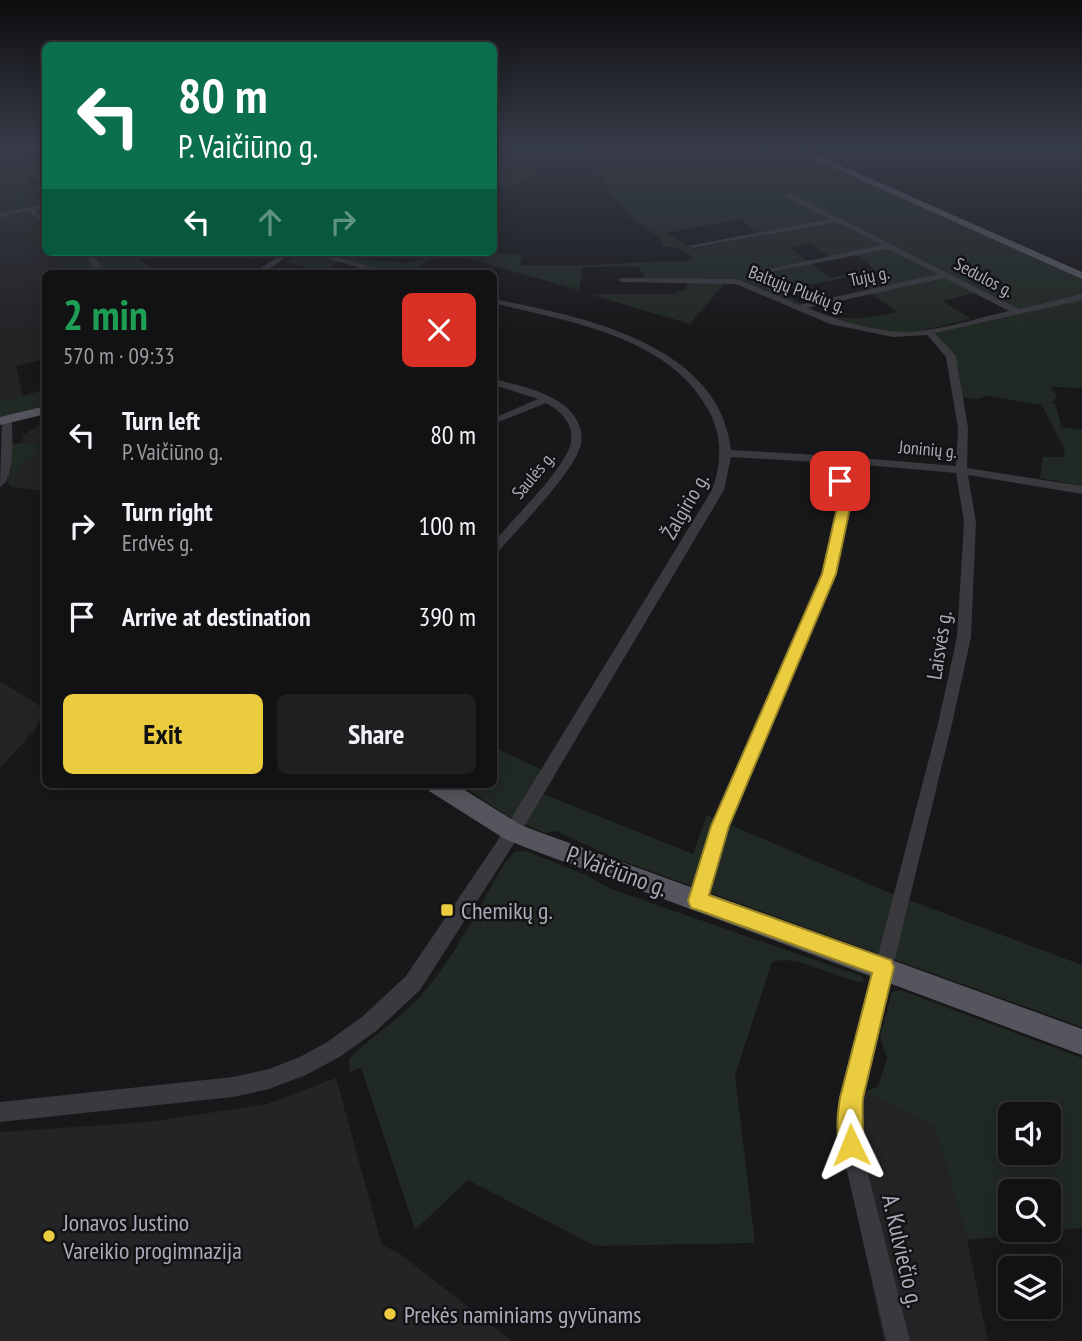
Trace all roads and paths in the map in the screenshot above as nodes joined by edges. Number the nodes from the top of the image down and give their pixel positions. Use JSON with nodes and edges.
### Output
{"nodes":[{"id":1,"x":28,"y":208,"type":"edge"},
{"id":2,"x":26,"y":209,"type":"edge"},
{"id":3,"x":815,"y":209,"type":"edge"},
{"id":4,"x":930,"y":209,"type":"edge"},
{"id":5,"x":0,"y":215,"type":"edge"},
{"id":6,"x":42,"y":220,"type":"edge"},
{"id":7,"x":837,"y":220,"type":"junction"},
{"id":8,"x":692,"y":246,"type":"dead end"},
{"id":9,"x":890,"y":246,"type":"junction"},
{"id":10,"x":285,"y":256,"type":"edge"},
{"id":11,"x":324,"y":256,"type":"edge"},
{"id":12,"x":262,"y":270,"type":"edge"},
{"id":13,"x":377,"y":270,"type":"edge"},
{"id":14,"x":760,"y":272,"type":"dead end"},
{"id":15,"x":947,"y":275,"type":"junction"},
{"id":16,"x":1082,"y":276,"type":"edge"},
{"id":17,"x":622,"y":280,"type":"dead end"},
{"id":18,"x":1082,"y":297,"type":"edge"},
{"id":19,"x":497,"y":302,"type":"edge"},
{"id":20,"x":796,"y":308,"type":"junction"},
{"id":21,"x":1016,"y":311,"type":"junction"},
{"id":22,"x":929,"y":332,"type":"junction"},
{"id":23,"x":497,"y":383,"type":"edge"},
{"id":24,"x":545,"y":400,"type":"junction"},
{"id":25,"x":42,"y":411,"type":"edge"},
{"id":26,"x":4,"y":420,"type":"edge"},
{"id":27,"x":497,"y":420,"type":"edge"},
{"id":28,"x":727,"y":453,"type":"junction"},
{"id":29,"x":836,"y":459,"type":"junction"},
{"id":30,"x":961,"y":469,"type":"junction"},
{"id":31,"x":0,"y":483,"type":"edge"},
{"id":32,"x":1082,"y":490,"type":"edge"},
{"id":33,"x":497,"y":545,"type":"edge"},
{"id":34,"x":443,"y":788,"type":"edge"},
{"id":35,"x":513,"y":832,"type":"junction"},
{"id":36,"x":698,"y":901,"type":"junction"},
{"id":37,"x":884,"y":967,"type":"junction"},
{"id":38,"x":1082,"y":1042,"type":"edge"},
{"id":39,"x":0,"y":1112,"type":"edge"},
{"id":40,"x":898,"y":1341,"type":"edge"}],
"edges":[{"from":1,"to":6,"type":"street"},
{"from":2,"to":5,"type":"street"},
{"from":3,"to":7,"type":"street","name":"Sedulos g."},
{"from":4,"to":16,"type":"main road"},
{"from":7,"to":8,"type":"street"},
{"from":7,"to":9,"type":"street","name":"Sedulos g."},
{"from":9,"to":14,"type":"street"},
{"from":9,"to":15,"type":"street","name":"Sedulos g."},
{"from":10,"to":12,"type":"street"},
{"from":11,"to":13,"type":"street"},
{"from":15,"to":20,"type":"street","name":"Tujų g."},
{"from":15,"to":21,"type":"street","name":"Sedulos g."},
{"from":17,"to":20,"type":"street","name":"Baltųjų Plukių g."},
{"from":18,"to":21,"type":"street","name":"Baltųjų Plukių g."},
{"from":19,"to":28,"type":"street","name":"Žalgirio g."},
{"from":20,"to":22,"type":"street","name":"Baltųjų Plukių g."},
{"from":21,"to":22,"type":"street","name":"Baltųjų Plukių g."},
{"from":22,"to":30,"type":"street","name":"Laisvės g."},
{"from":23,"to":24,"type":"street","name":"Saulės g."},
{"from":24,"to":27,"type":"street"},
{"from":24,"to":33,"type":"street","name":"Saulės g."},
{"from":25,"to":26,"type":"main road"},
{"from":26,"to":31,"type":"street"},
{"from":28,"to":29,"type":"street","name":"Joninių g."},
{"from":28,"to":35,"type":"street","name":"Žalgirio g."},
{"from":29,"to":30,"type":"street","name":"Joninių g."},
{"from":29,"to":36,"type":"street"},
{"from":30,"to":32,"type":"street","name":"Joninių g."},
{"from":30,"to":37,"type":"street","name":"Laisvės g."},
{"from":34,"to":35,"type":"main road","name":"P. Vaičiūno g."},
{"from":35,"to":36,"type":"main road","name":"P. Vaičiūno g."},
{"from":35,"to":39,"type":"street"},
{"from":36,"to":37,"type":"main road","name":"P. Vaičiūno g."},
{"from":37,"to":38,"type":"main road","name":"P. Vaičiūno g."},
{"from":37,"to":40,"type":"street","name":"A. Kulviečio g."}]}
